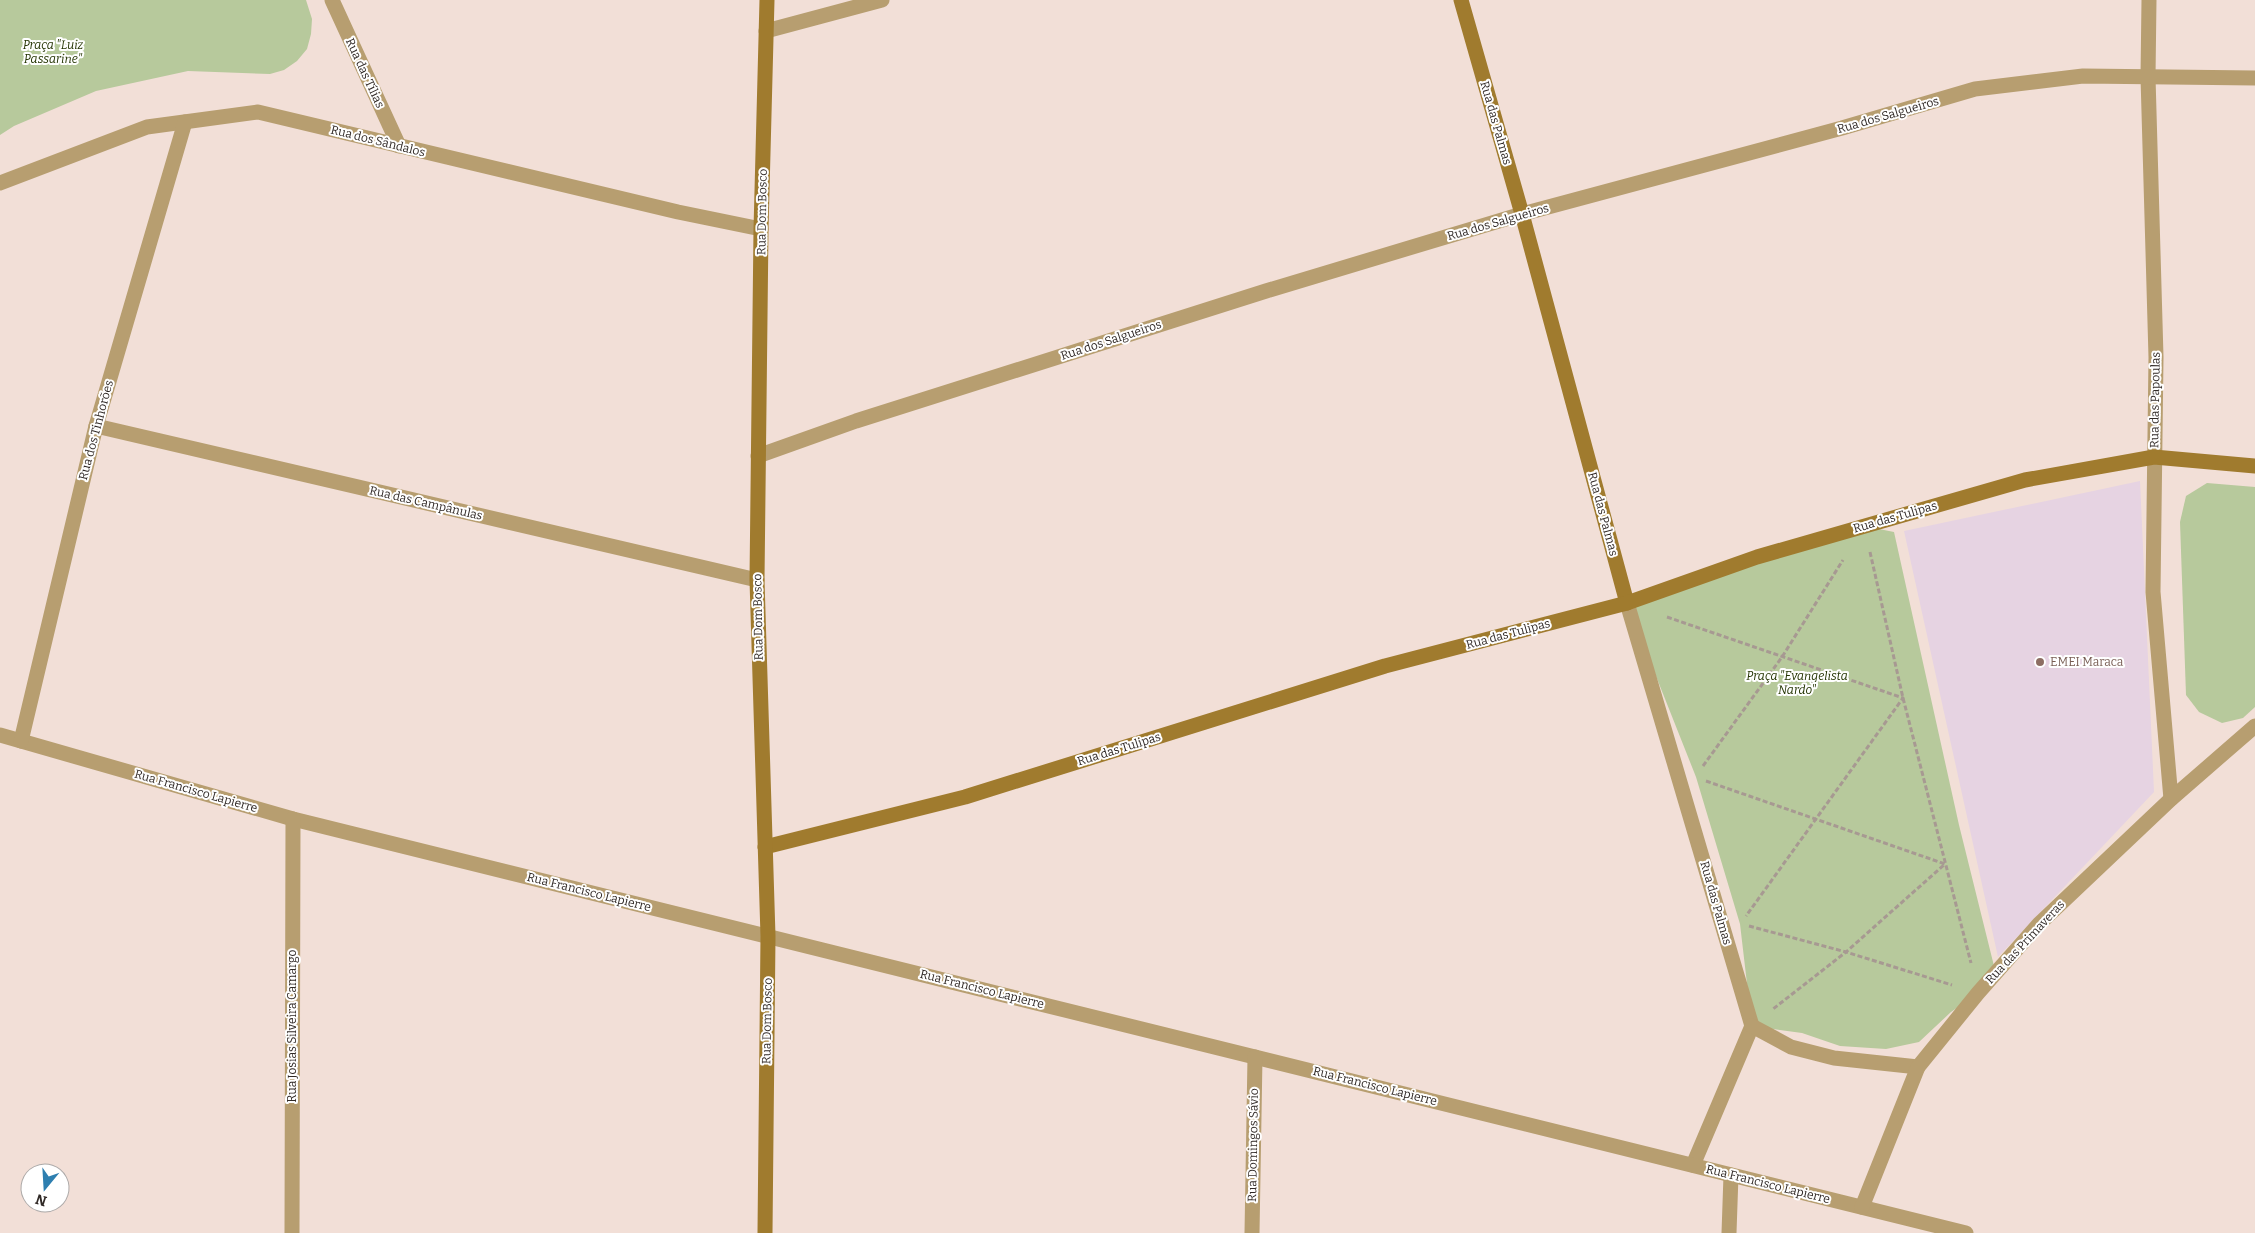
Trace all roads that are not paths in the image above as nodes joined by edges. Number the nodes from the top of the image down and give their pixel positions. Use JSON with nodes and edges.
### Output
{"nodes":[{"id":1,"x":332,"y":0,"type":"edge"},
{"id":2,"x":767,"y":0,"type":"edge"},
{"id":3,"x":882,"y":0,"type":"edge"},
{"id":4,"x":1460,"y":0,"type":"edge"},
{"id":5,"x":2149,"y":0,"type":"edge"},
{"id":6,"x":766,"y":31,"type":"junction"},
{"id":7,"x":2148,"y":77,"type":"junction"},
{"id":8,"x":2255,"y":78,"type":"edge"},
{"id":9,"x":185,"y":122,"type":"junction"},
{"id":10,"x":399,"y":146,"type":"junction"},
{"id":11,"x":0,"y":184,"type":"edge"},
{"id":12,"x":1522,"y":214,"type":"junction"},
{"id":13,"x":761,"y":229,"type":"junction"},
{"id":14,"x":96,"y":426,"type":"junction"},
{"id":15,"x":758,"y":456,"type":"junction"},
{"id":16,"x":2154,"y":457,"type":"junction"},
{"id":17,"x":2255,"y":466,"type":"edge"},
{"id":18,"x":757,"y":580,"type":"junction"},
{"id":19,"x":1627,"y":603,"type":"junction"},
{"id":20,"x":2255,"y":726,"type":"edge"},
{"id":21,"x":0,"y":735,"type":"edge"},
{"id":22,"x":21,"y":740,"type":"junction"},
{"id":23,"x":2171,"y":799,"type":"junction"},
{"id":24,"x":293,"y":818,"type":"junction"},
{"id":25,"x":765,"y":847,"type":"junction"},
{"id":26,"x":768,"y":936,"type":"junction"},
{"id":27,"x":1752,"y":1026,"type":"junction"},
{"id":28,"x":1255,"y":1057,"type":"junction"},
{"id":29,"x":1918,"y":1068,"type":"junction"},
{"id":30,"x":1692,"y":1165,"type":"junction"},
{"id":31,"x":1731,"y":1175,"type":"junction"},
{"id":32,"x":1862,"y":1207,"type":"junction"},
{"id":33,"x":292,"y":1233,"type":"edge"},
{"id":34,"x":765,"y":1233,"type":"edge"},
{"id":35,"x":1252,"y":1233,"type":"edge"},
{"id":36,"x":1729,"y":1233,"type":"edge"},
{"id":37,"x":1966,"y":1233,"type":"edge"}],
"edges":[{"from":1,"to":10,"type":"street","name":"Rua das Tílias"},
{"from":2,"to":6,"type":"main road","name":"Rua Dom Bosco"},
{"from":3,"to":6,"type":"street"},
{"from":4,"to":12,"type":"main road","name":"Rua das Palmas"},
{"from":5,"to":7,"type":"street","name":"Rua das Papoulas"},
{"from":6,"to":13,"type":"main road","name":"Rua Dom Bosco"},
{"from":7,"to":8,"type":"street","name":"Rua dos Salgueiros"},
{"from":7,"to":12,"type":"street","name":"Rua dos Salgueiros"},
{"from":7,"to":16,"type":"street","name":"Rua das Papoulas"},
{"from":9,"to":10,"type":"street","name":"Rua dos Sândalos"},
{"from":9,"to":11,"type":"street","name":"Rua dos Sândalos"},
{"from":9,"to":14,"type":"street","name":"Rua dos Tinhorões"},
{"from":10,"to":13,"type":"street","name":"Rua dos Sândalos"},
{"from":12,"to":15,"type":"street","name":"Rua dos Salgueiros"},
{"from":12,"to":19,"type":"main road","name":"Rua das Palmas"},
{"from":13,"to":15,"type":"main road","name":"Rua Dom Bosco"},
{"from":14,"to":18,"type":"street","name":"Rua das Campânulas"},
{"from":14,"to":22,"type":"street","name":"Rua dos Tinhorões"},
{"from":15,"to":18,"type":"main road","name":"Rua Dom Bosco"},
{"from":16,"to":17,"type":"main road","name":"Rua das Tulipas"},
{"from":16,"to":19,"type":"main road","name":"Rua das Tulipas"},
{"from":16,"to":23,"type":"street","name":"Rua das Papoulas"},
{"from":18,"to":25,"type":"main road","name":"Rua Dom Bosco"},
{"from":19,"to":25,"type":"main road","name":"Rua das Tulipas"},
{"from":19,"to":27,"type":"street","name":"Rua das Palmas"},
{"from":20,"to":23,"type":"street","name":"Rua das Primaveras"},
{"from":21,"to":22,"type":"street","name":"Rua Francisco Lapierre"},
{"from":22,"to":24,"type":"street","name":"Rua Francisco Lapierre"},
{"from":23,"to":29,"type":"street","name":"Rua das Primaveras"},
{"from":24,"to":26,"type":"street","name":"Rua Francisco Lapierre"},
{"from":24,"to":33,"type":"street","name":"Rua Josias Silveira Camargo"},
{"from":25,"to":26,"type":"main road","name":"Rua Dom Bosco"},
{"from":26,"to":28,"type":"street","name":"Rua Francisco Lapierre"},
{"from":26,"to":34,"type":"main road","name":"Rua Dom Bosco"},
{"from":27,"to":29,"type":"street"},
{"from":27,"to":30,"type":"street"},
{"from":28,"to":30,"type":"street","name":"Rua Francisco Lapierre"},
{"from":28,"to":35,"type":"street","name":"Rua Domingos Sávio"},
{"from":29,"to":32,"type":"street","name":"Rua das Primaveras"},
{"from":30,"to":31,"type":"street","name":"Rua Francisco Lapierre"},
{"from":31,"to":32,"type":"street","name":"Rua Francisco Lapierre"},
{"from":31,"to":36,"type":"street"},
{"from":32,"to":37,"type":"street","name":"Rua Francisco Lapierre"}]}
